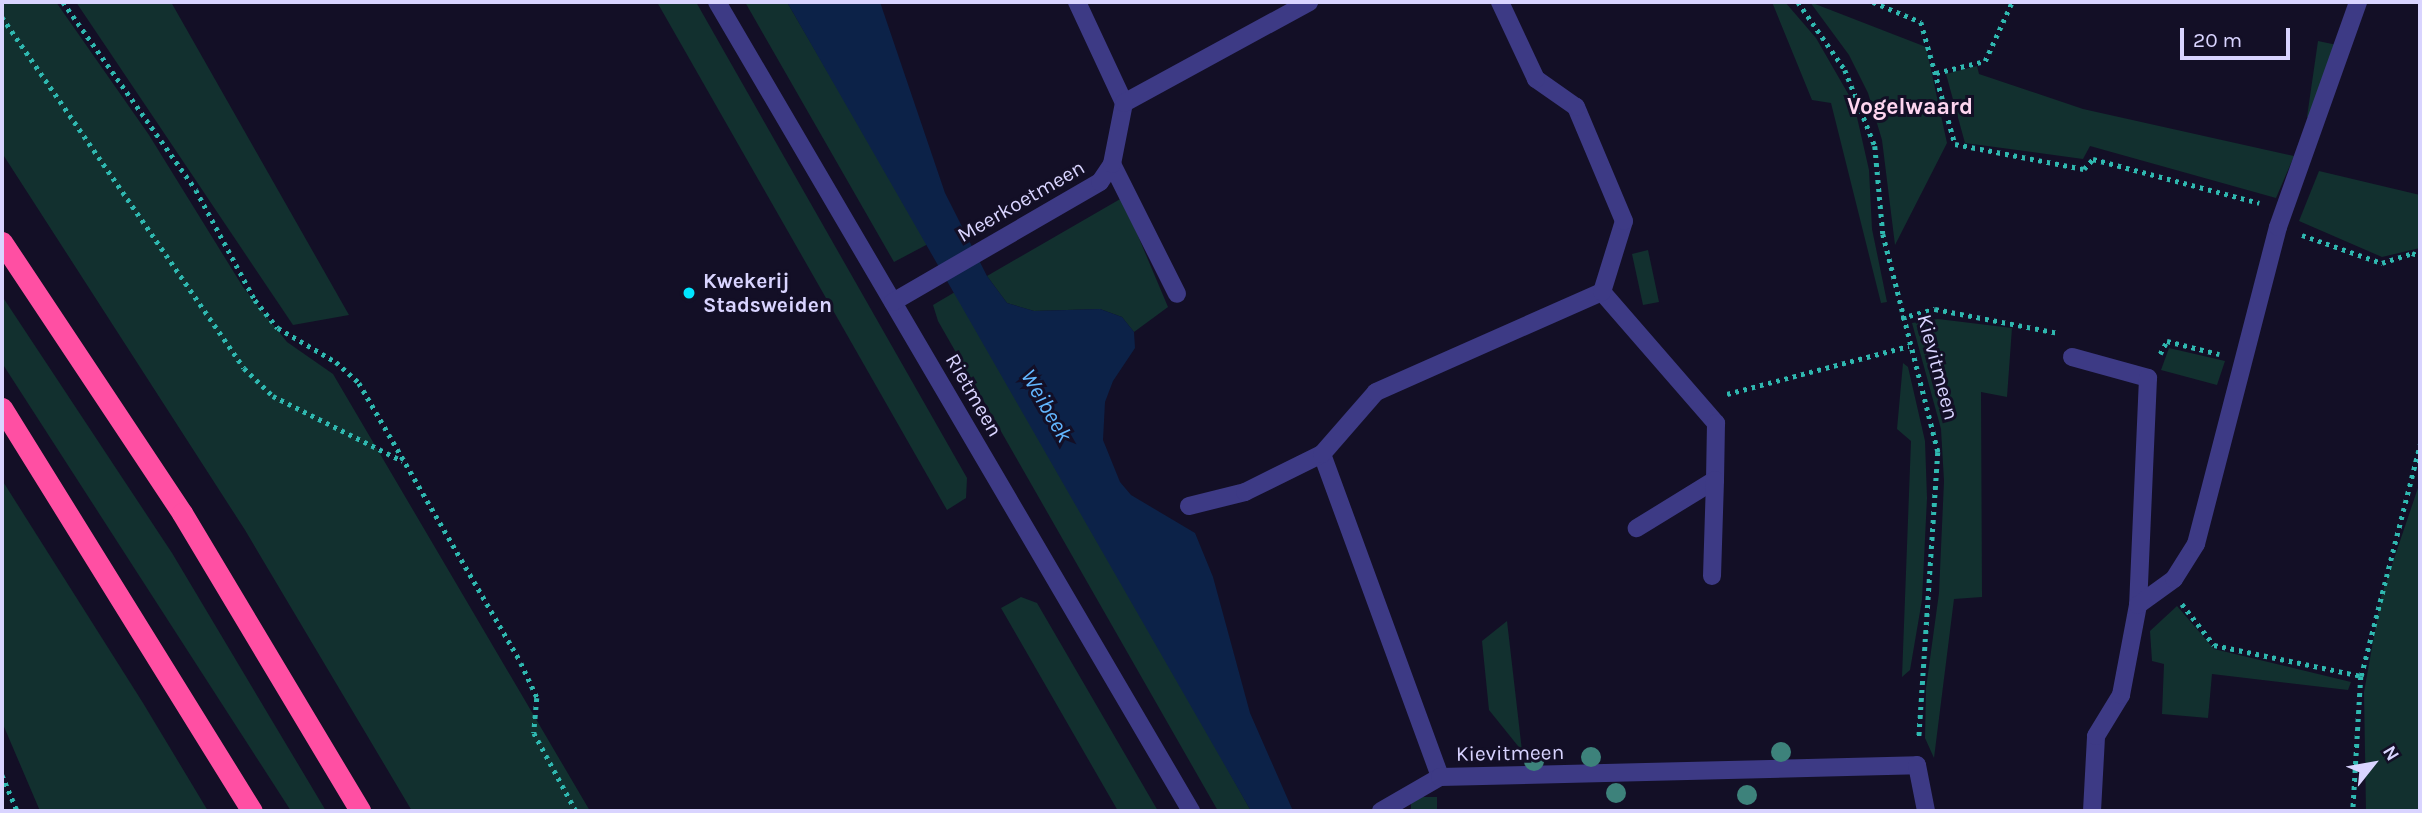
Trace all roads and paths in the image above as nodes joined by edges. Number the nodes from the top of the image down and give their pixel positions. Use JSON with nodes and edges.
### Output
{"nodes":[{"id":1,"x":63,"y":2,"type":"edge"},
{"id":2,"x":717,"y":2,"type":"edge"},
{"id":3,"x":1077,"y":2,"type":"edge"},
{"id":4,"x":1309,"y":2,"type":"edge"},
{"id":5,"x":1500,"y":2,"type":"edge"},
{"id":6,"x":1798,"y":2,"type":"edge"},
{"id":7,"x":1873,"y":2,"type":"edge"},
{"id":8,"x":2012,"y":2,"type":"edge"},
{"id":9,"x":2358,"y":2,"type":"edge"},
{"id":10,"x":2,"y":17,"type":"edge"},
{"id":11,"x":1936,"y":73,"type":"junction"},
{"id":12,"x":1124,"y":103,"type":"junction"},
{"id":13,"x":1112,"y":164,"type":"junction"},
{"id":14,"x":2278,"y":227,"type":"junction"},
{"id":15,"x":2,"y":242,"type":"edge"},
{"id":16,"x":2420,"y":256,"type":"edge"},
{"id":17,"x":1602,"y":292,"type":"junction"},
{"id":18,"x":1177,"y":294,"type":"dead end"},
{"id":19,"x":893,"y":302,"type":"junction"},
{"id":20,"x":1901,"y":318,"type":"junction"},
{"id":21,"x":1909,"y":346,"type":"junction"},
{"id":22,"x":2071,"y":357,"type":"joint"},
{"id":23,"x":2243,"y":361,"type":"junction"},
{"id":24,"x":2148,"y":378,"type":"junction"},
{"id":25,"x":1698,"y":401,"type":"junction"},
{"id":26,"x":2,"y":408,"type":"edge"},
{"id":27,"x":2420,"y":444,"type":"edge"},
{"id":28,"x":1322,"y":454,"type":"junction"},
{"id":29,"x":405,"y":462,"type":"junction"},
{"id":30,"x":1715,"y":480,"type":"junction"},
{"id":31,"x":1189,"y":506,"type":"dead end"},
{"id":32,"x":1637,"y":528,"type":"dead end"},
{"id":33,"x":1712,"y":576,"type":"dead end"},
{"id":34,"x":2167,"y":584,"type":"junction"},
{"id":35,"x":2138,"y":605,"type":"junction"},
{"id":36,"x":2361,"y":676,"type":"junction"},
{"id":37,"x":1917,"y":765,"type":"junction"},
{"id":38,"x":2,"y":775,"type":"edge"},
{"id":39,"x":1440,"y":777,"type":"junction"},
{"id":40,"x":17,"y":811,"type":"edge"},
{"id":41,"x":252,"y":811,"type":"edge"},
{"id":42,"x":360,"y":811,"type":"edge"},
{"id":43,"x":576,"y":811,"type":"edge"},
{"id":44,"x":1191,"y":811,"type":"edge"},
{"id":45,"x":1381,"y":811,"type":"edge"},
{"id":46,"x":1926,"y":811,"type":"edge"},
{"id":47,"x":2092,"y":811,"type":"edge"},
{"id":48,"x":2353,"y":811,"type":"edge"}],
"edges":[{"from":1,"to":29,"type":"path"},
{"from":2,"to":19,"type":"street","name":"Rietmeen"},
{"from":3,"to":12,"type":"street"},
{"from":4,"to":12,"type":"street"},
{"from":5,"to":17,"type":"street"},
{"from":6,"to":20,"type":"path","name":"Kievitmeen"},
{"from":7,"to":11,"type":"path"},
{"from":8,"to":11,"type":"path"},
{"from":9,"to":14,"type":"street"},
{"from":10,"to":29,"type":"path"},
{"from":11,"to":14,"type":"path"},
{"from":12,"to":13,"type":"street","name":"Meerkoetmeen"},
{"from":13,"to":18,"type":"street"},
{"from":13,"to":19,"type":"street","name":"Meerkoetmeen"},
{"from":14,"to":16,"type":"path"},
{"from":14,"to":23,"type":"street"},
{"from":15,"to":42,"type":"highway"},
{"from":17,"to":25,"type":"street"},
{"from":17,"to":28,"type":"street"},
{"from":19,"to":44,"type":"street","name":"Rietmeen"},
{"from":20,"to":21,"type":"path","name":"Kievitmeen"},
{"from":20,"to":22,"type":"path"},
{"from":21,"to":25,"type":"path"},
{"from":21,"to":37,"type":"path","name":"Kievitmeen"},
{"from":22,"to":24,"type":"street"},
{"from":23,"to":24,"type":"path"},
{"from":23,"to":34,"type":"street"},
{"from":24,"to":35,"type":"street"},
{"from":25,"to":30,"type":"street"},
{"from":26,"to":41,"type":"highway"},
{"from":27,"to":36,"type":"path"},
{"from":28,"to":31,"type":"street"},
{"from":28,"to":39,"type":"street","name":"Kievitmeen"},
{"from":29,"to":43,"type":"path"},
{"from":30,"to":32,"type":"street"},
{"from":30,"to":33,"type":"street"},
{"from":34,"to":35,"type":"street"},
{"from":34,"to":36,"type":"path"},
{"from":35,"to":47,"type":"street"},
{"from":36,"to":48,"type":"path"},
{"from":37,"to":39,"type":"street","name":"Kievitmeen"},
{"from":37,"to":46,"type":"street"},
{"from":38,"to":40,"type":"path"},
{"from":39,"to":45,"type":"street","name":"Kievitmeen"}]}
